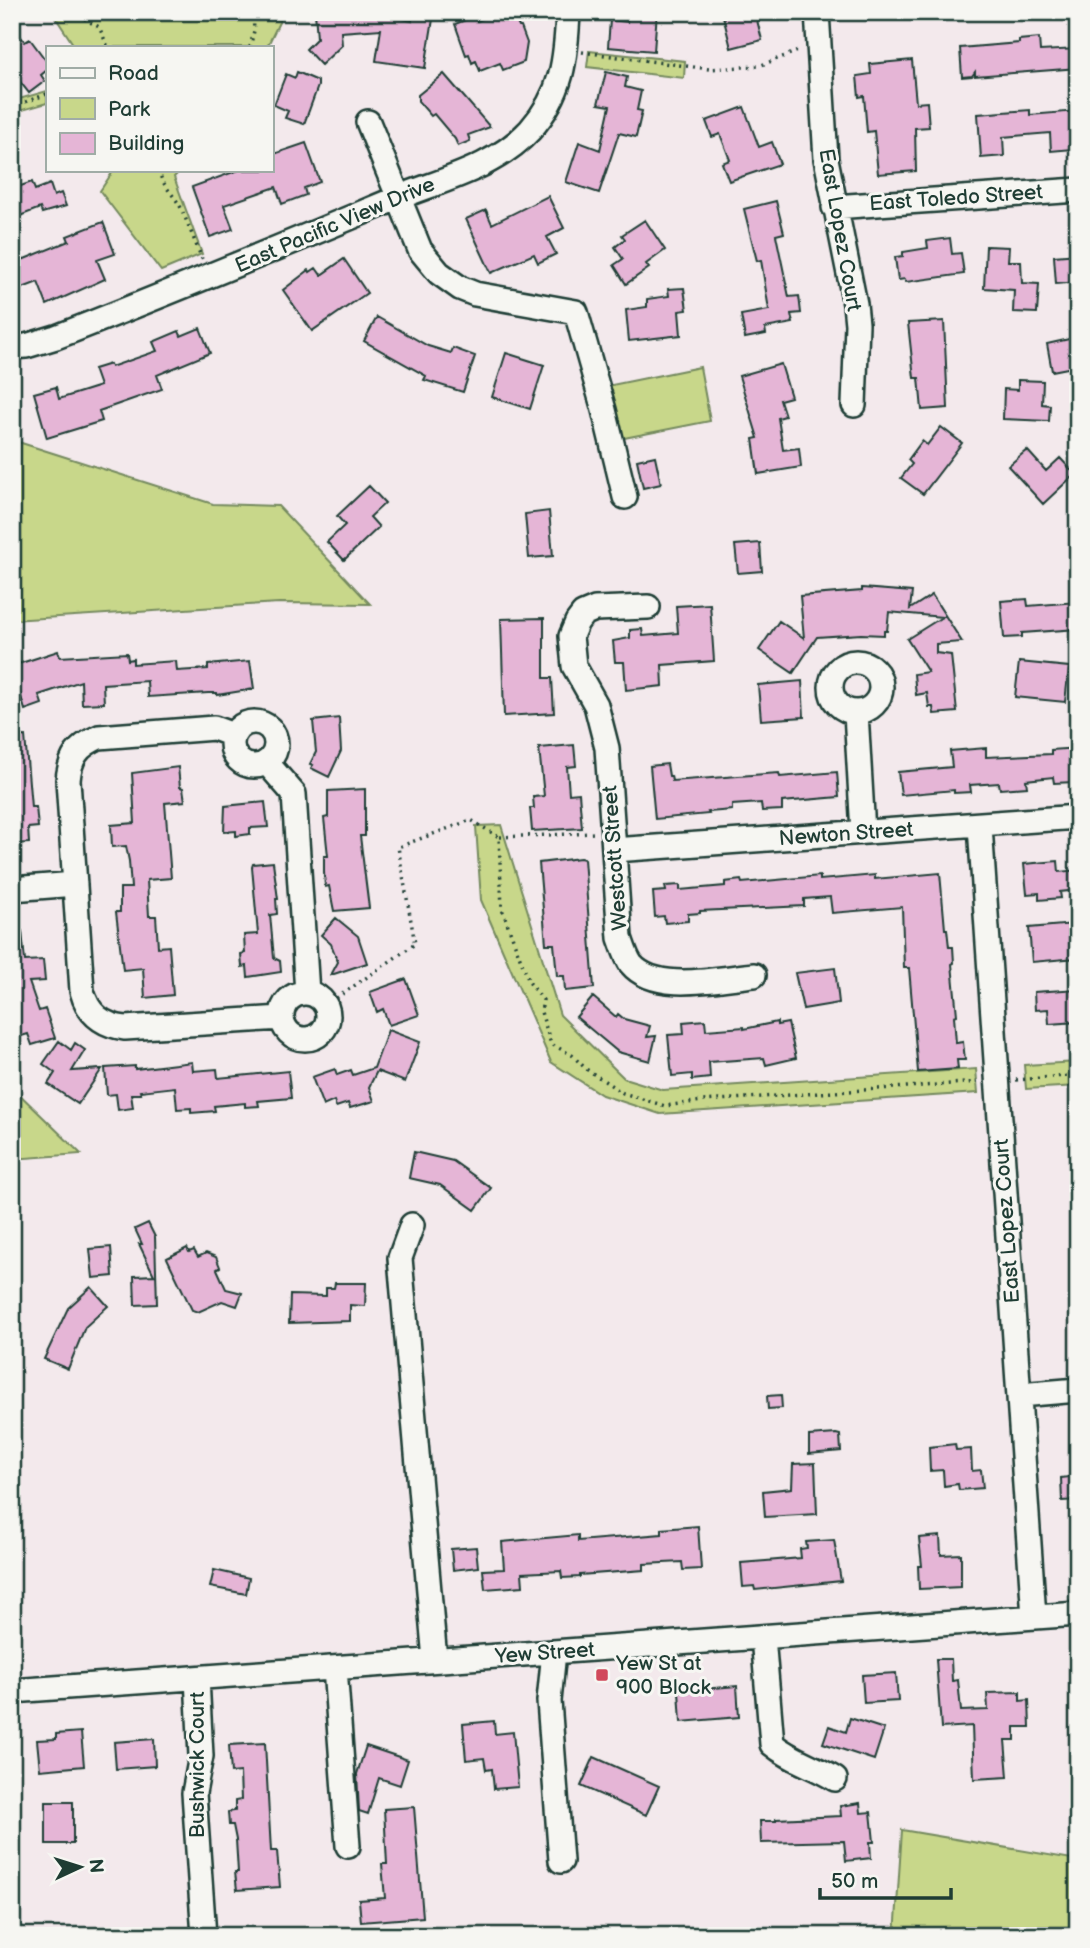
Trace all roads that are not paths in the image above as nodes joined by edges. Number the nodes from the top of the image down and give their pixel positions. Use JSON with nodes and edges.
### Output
{"nodes":[{"id":1,"x":568,"y":12,"type":"edge"},
{"id":2,"x":817,"y":12,"type":"edge"},
{"id":3,"x":368,"y":122,"type":"dead end"},
{"id":4,"x":1078,"y":190,"type":"edge"},
{"id":5,"x":397,"y":198,"type":"junction"},
{"id":6,"x":834,"y":207,"type":"junction"},
{"id":7,"x":12,"y":347,"type":"edge"},
{"id":8,"x":854,"y":405,"type":"dead end"},
{"id":9,"x":625,"y":497,"type":"dead end"},
{"id":10,"x":648,"y":607,"type":"dead end"},
{"id":11,"x":856,"y":713,"type":"dead end"},
{"id":12,"x":233,"y":735,"type":"junction"},
{"id":13,"x":267,"y":763,"type":"junction"},
{"id":14,"x":1078,"y":817,"type":"edge"},
{"id":15,"x":980,"y":826,"type":"junction"},
{"id":16,"x":863,"y":832,"type":"junction"},
{"id":17,"x":614,"y":841,"type":"junction"},
{"id":18,"x":75,"y":884,"type":"junction"},
{"id":19,"x":12,"y":889,"type":"edge"},
{"id":20,"x":754,"y":975,"type":"dead end"},
{"id":21,"x":316,"y":999,"type":"junction"},
{"id":22,"x":282,"y":1018,"type":"junction"},
{"id":23,"x":412,"y":1225,"type":"dead end"},
{"id":24,"x":1078,"y":1390,"type":"edge"},
{"id":25,"x":1019,"y":1395,"type":"junction"},
{"id":26,"x":1074,"y":1614,"type":"edge"},
{"id":27,"x":1034,"y":1617,"type":"junction"},
{"id":28,"x":763,"y":1637,"type":"junction"},
{"id":29,"x":554,"y":1652,"type":"junction"},
{"id":30,"x":435,"y":1660,"type":"junction"},
{"id":31,"x":335,"y":1668,"type":"junction"},
{"id":32,"x":197,"y":1678,"type":"junction"},
{"id":33,"x":12,"y":1691,"type":"edge"},
{"id":34,"x":835,"y":1779,"type":"dead end"},
{"id":35,"x":348,"y":1846,"type":"dead end"},
{"id":36,"x":561,"y":1861,"type":"dead end"},
{"id":37,"x":204,"y":1936,"type":"edge"}],
"edges":[{"from":1,"to":5,"type":"street","name":"East Pacific View Drive"},
{"from":2,"to":6,"type":"street","name":"East Lopez Court"},
{"from":3,"to":5,"type":"street"},
{"from":4,"to":6,"type":"street","name":"East Toledo Street"},
{"from":5,"to":7,"type":"street","name":"East Pacific View Drive"},
{"from":5,"to":9,"type":"street"},
{"from":6,"to":8,"type":"street","name":"East Lopez Court"},
{"from":10,"to":17,"type":"street","name":"Westcott Street"},
{"from":11,"to":16,"type":"street"},
{"from":12,"to":13,"type":"street"},
{"from":12,"to":13,"type":"street"},
{"from":12,"to":18,"type":"street"},
{"from":13,"to":21,"type":"street"},
{"from":14,"to":15,"type":"street","name":"Newton Street"},
{"from":15,"to":16,"type":"street","name":"Newton Street"},
{"from":15,"to":25,"type":"street","name":"East Lopez Court"},
{"from":16,"to":17,"type":"street","name":"Newton Street"},
{"from":17,"to":20,"type":"street","name":"Westcott Street"},
{"from":18,"to":19,"type":"street"},
{"from":18,"to":22,"type":"street"},
{"from":21,"to":22,"type":"street"},
{"from":21,"to":22,"type":"street"},
{"from":23,"to":30,"type":"street"},
{"from":24,"to":25,"type":"street"},
{"from":25,"to":27,"type":"street","name":"East Lopez Court"},
{"from":26,"to":27,"type":"street","name":"Yew Street"},
{"from":27,"to":28,"type":"street","name":"Yew Street"},
{"from":28,"to":29,"type":"street","name":"Yew Street"},
{"from":28,"to":34,"type":"street"},
{"from":29,"to":30,"type":"street","name":"Yew Street"},
{"from":29,"to":36,"type":"street"},
{"from":30,"to":31,"type":"street","name":"Yew Street"},
{"from":31,"to":32,"type":"street","name":"Yew Street"},
{"from":31,"to":35,"type":"street"},
{"from":32,"to":33,"type":"street","name":"Yew Street"},
{"from":32,"to":37,"type":"street","name":"Bushwick Court"}]}
